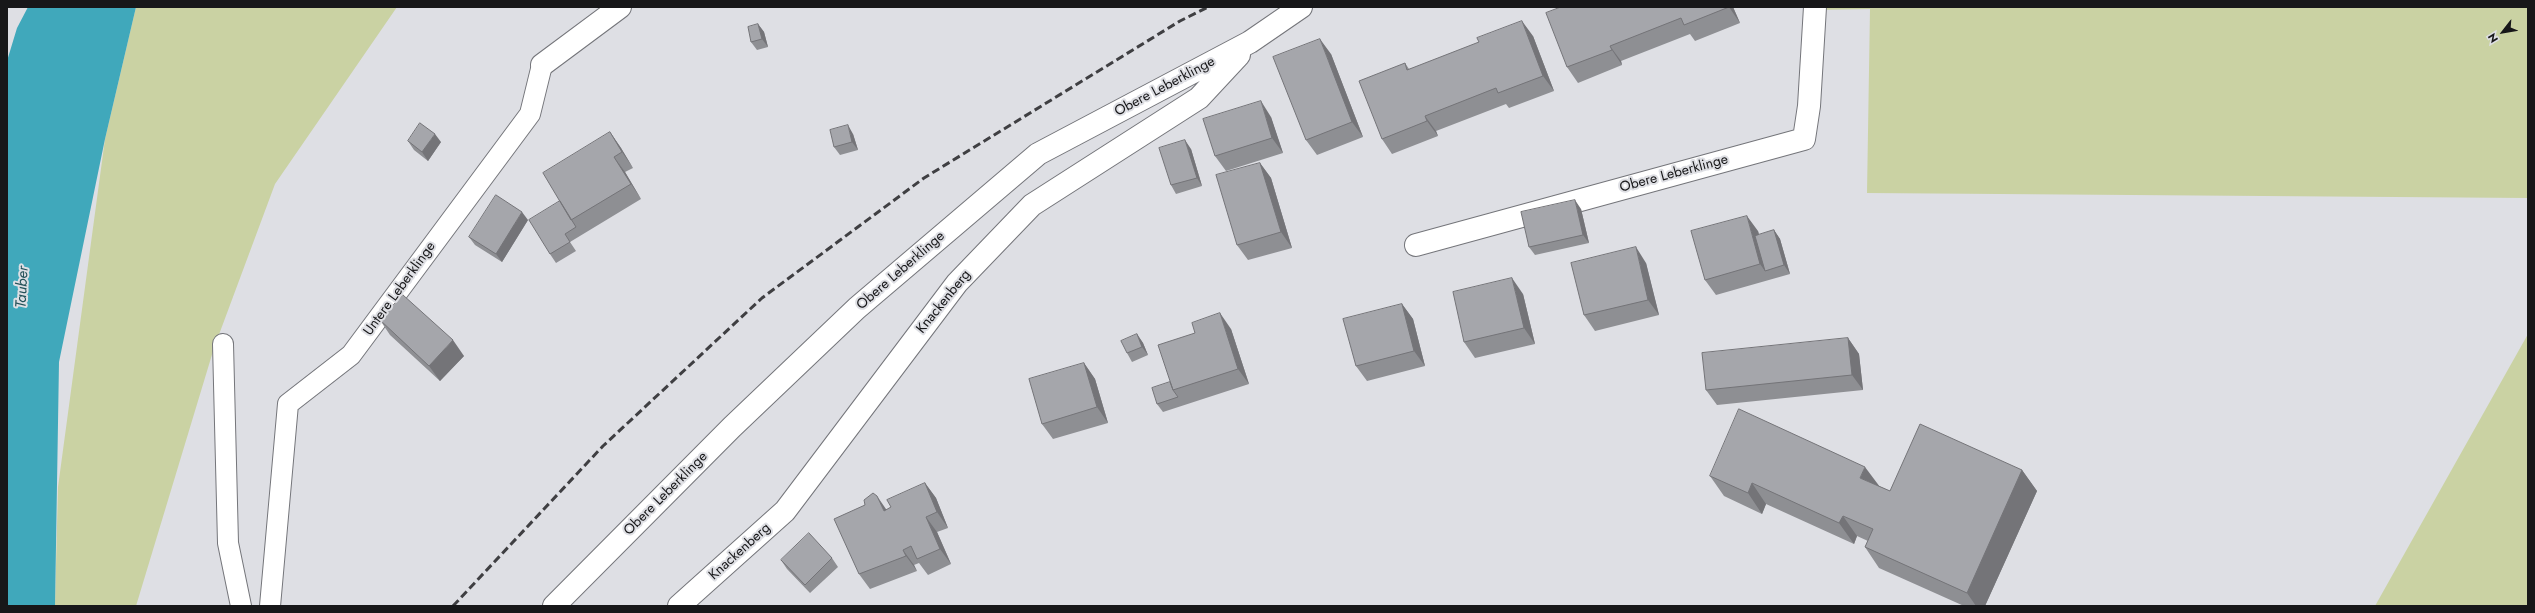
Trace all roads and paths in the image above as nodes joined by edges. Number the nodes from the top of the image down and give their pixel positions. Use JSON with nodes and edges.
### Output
{"nodes":[{"id":1,"x":620,"y":7,"type":"edge"},
{"id":2,"x":1301,"y":7,"type":"edge"},
{"id":3,"x":1815,"y":7,"type":"edge"},
{"id":4,"x":1250,"y":42,"type":"junction"},
{"id":5,"x":542,"y":65,"type":"joint"},
{"id":6,"x":1416,"y":245,"type":"dead end"},
{"id":7,"x":223,"y":344,"type":"dead end"},
{"id":8,"x":241,"y":606,"type":"edge"},
{"id":9,"x":270,"y":606,"type":"edge"},
{"id":10,"x":554,"y":606,"type":"edge"},
{"id":11,"x":679,"y":606,"type":"edge"}],
"edges":[{"from":1,"to":5,"type":"street","name":"Untere Leberklinge"},
{"from":2,"to":4,"type":"street","name":"Obere Leberklinge"},
{"from":3,"to":6,"type":"street","name":"Obere Leberklinge"},
{"from":4,"to":10,"type":"street","name":"Obere Leberklinge"},
{"from":4,"to":11,"type":"street","name":"Knackenberg"},
{"from":5,"to":9,"type":"lane","name":"Untere Leberklinge"},
{"from":7,"to":8,"type":"lane"}]}
